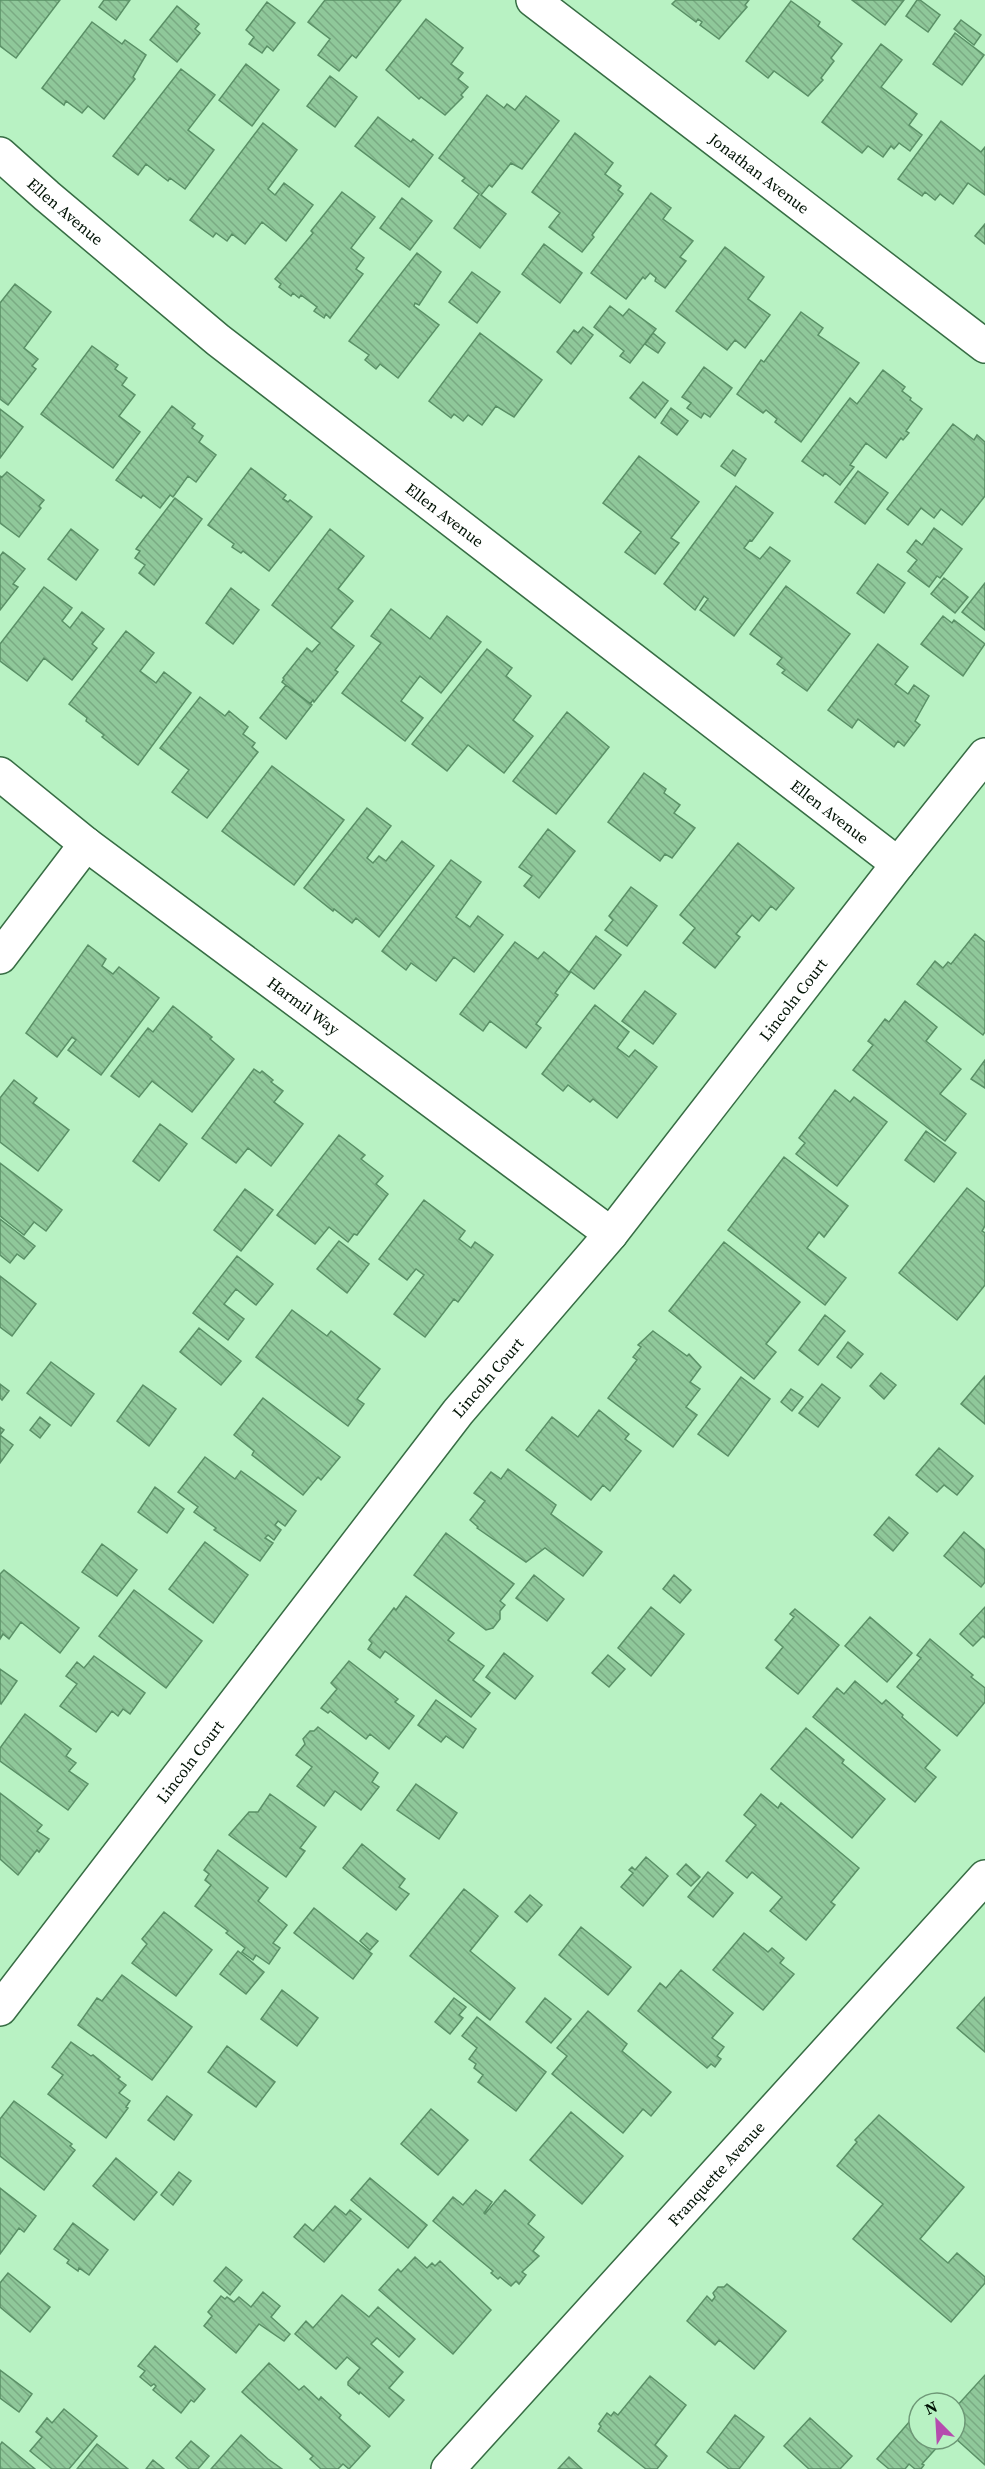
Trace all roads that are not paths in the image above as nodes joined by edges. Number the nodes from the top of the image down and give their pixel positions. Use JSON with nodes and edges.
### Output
{"nodes":[{"id":1,"x":533,"y":0,"type":"edge"},
{"id":2,"x":0,"y":154,"type":"edge"},
{"id":3,"x":985,"y":346,"type":"edge"},
{"id":4,"x":985,"y":755,"type":"edge"},
{"id":5,"x":0,"y":774,"type":"edge"},
{"id":6,"x":86,"y":844,"type":"junction"},
{"id":7,"x":898,"y":864,"type":"junction"},
{"id":8,"x":0,"y":957,"type":"edge"},
{"id":9,"x":611,"y":1234,"type":"junction"},
{"id":10,"x":985,"y":1877,"type":"edge"},
{"id":11,"x":0,"y":2009,"type":"edge"},
{"id":12,"x":448,"y":2469,"type":"edge"}],
"edges":[{"from":1,"to":3,"type":"street","name":"Jonathan Avenue"},
{"from":2,"to":7,"type":"street","name":"Ellen Avenue"},
{"from":4,"to":7,"type":"street","name":"Lincoln Court"},
{"from":5,"to":6,"type":"street","name":"Harmil Way"},
{"from":6,"to":8,"type":"street"},
{"from":6,"to":9,"type":"street","name":"Harmil Way"},
{"from":7,"to":9,"type":"street","name":"Lincoln Court"},
{"from":9,"to":11,"type":"street","name":"Lincoln Court"},
{"from":10,"to":12,"type":"street","name":"Franquette Avenue"}]}
